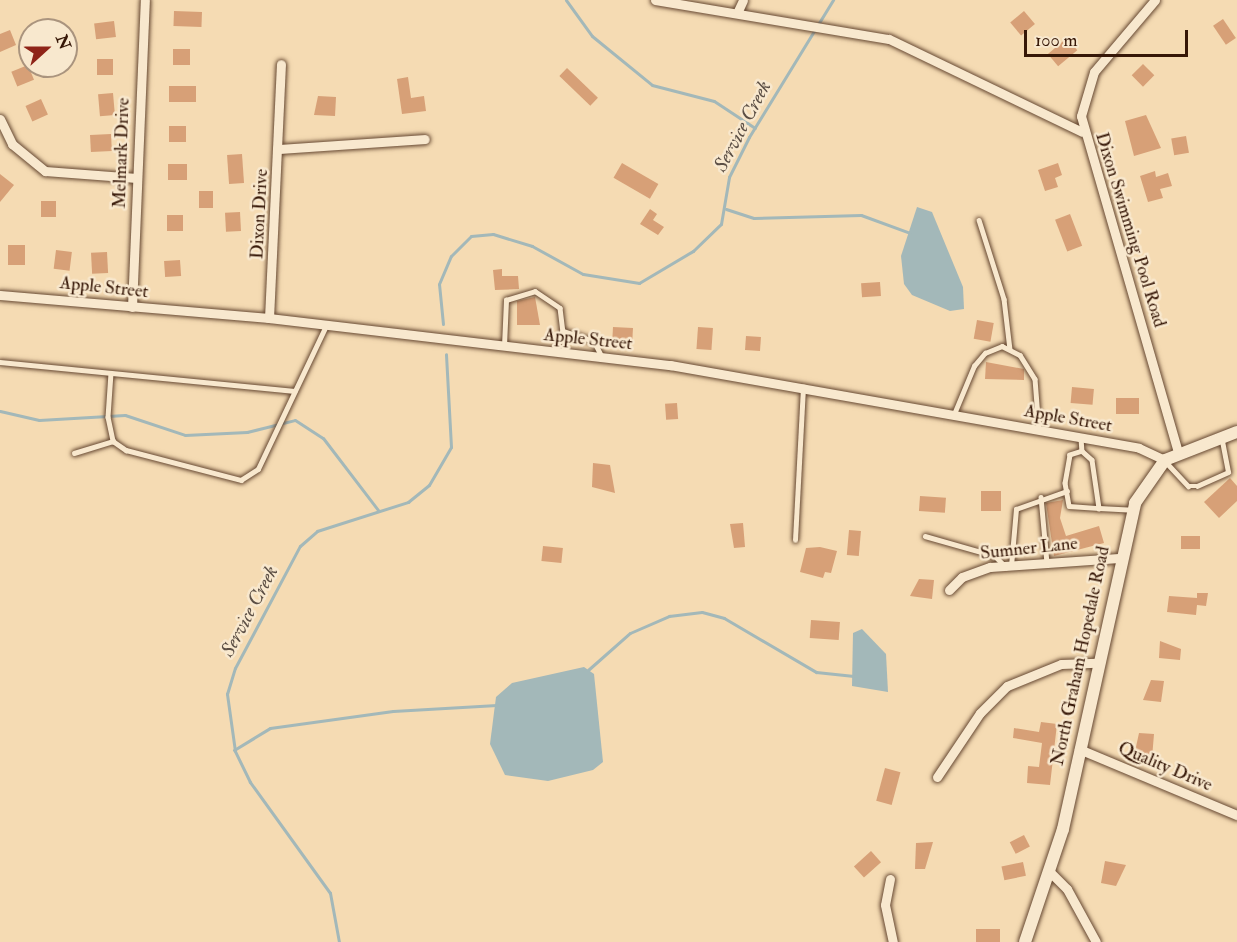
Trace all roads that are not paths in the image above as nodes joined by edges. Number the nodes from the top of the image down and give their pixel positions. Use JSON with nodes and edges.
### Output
{"nodes":[{"id":1,"x":145,"y":0,"type":"edge"},
{"id":2,"x":655,"y":0,"type":"edge"},
{"id":3,"x":743,"y":0,"type":"edge"},
{"id":4,"x":1155,"y":0,"type":"edge"},
{"id":5,"x":737,"y":13,"type":"junction"},
{"id":6,"x":281,"y":64,"type":"dead end"},
{"id":7,"x":0,"y":119,"type":"edge"},
{"id":8,"x":1082,"y":132,"type":"junction"},
{"id":9,"x":424,"y":139,"type":"dead end"},
{"id":10,"x":280,"y":149,"type":"junction"},
{"id":11,"x":137,"y":178,"type":"junction"},
{"id":12,"x":979,"y":220,"type":"dead end"},
{"id":13,"x":0,"y":295,"type":"edge"},
{"id":14,"x":132,"y":307,"type":"junction"},
{"id":15,"x":269,"y":318,"type":"junction"},
{"id":16,"x":326,"y":326,"type":"junction"},
{"id":17,"x":563,"y":331,"type":"junction"},
{"id":18,"x":504,"y":346,"type":"junction"},
{"id":19,"x":1010,"y":349,"type":"junction"},
{"id":20,"x":554,"y":354,"type":"junction"},
{"id":21,"x":602,"y":359,"type":"junction"},
{"id":22,"x":0,"y":362,"type":"edge"},
{"id":23,"x":111,"y":373,"type":"junction"},
{"id":24,"x":803,"y":387,"type":"junction"},
{"id":25,"x":295,"y":391,"type":"junction"},
{"id":26,"x":954,"y":414,"type":"junction"},
{"id":27,"x":1039,"y":430,"type":"junction"},
{"id":28,"x":1237,"y":432,"type":"edge"},
{"id":29,"x":1082,"y":438,"type":"junction"},
{"id":30,"x":1221,"y":438,"type":"junction"},
{"id":31,"x":113,"y":441,"type":"junction"},
{"id":32,"x":1082,"y":451,"type":"junction"},
{"id":33,"x":74,"y":453,"type":"dead end"},
{"id":34,"x":1178,"y":453,"type":"junction"},
{"id":35,"x":1165,"y":460,"type":"junction"},
{"id":36,"x":1067,"y":491,"type":"junction"},
{"id":37,"x":1041,"y":497,"type":"junction"},
{"id":38,"x":1099,"y":508,"type":"junction"},
{"id":39,"x":1132,"y":510,"type":"junction"},
{"id":40,"x":925,"y":536,"type":"dead end"},
{"id":41,"x":795,"y":540,"type":"dead end"},
{"id":42,"x":1119,"y":558,"type":"junction"},
{"id":43,"x":1048,"y":566,"type":"junction"},
{"id":44,"x":1008,"y":567,"type":"junction"},
{"id":45,"x":949,"y":590,"type":"dead end"},
{"id":46,"x":1097,"y":663,"type":"junction"},
{"id":47,"x":1079,"y":749,"type":"junction"},
{"id":48,"x":937,"y":777,"type":"dead end"},
{"id":49,"x":1237,"y":815,"type":"edge"},
{"id":50,"x":1050,"y":873,"type":"junction"},
{"id":51,"x":890,"y":879,"type":"dead end"},
{"id":52,"x":892,"y":942,"type":"edge"},
{"id":53,"x":1025,"y":942,"type":"edge"},
{"id":54,"x":1096,"y":942,"type":"edge"}],
"edges":[{"from":1,"to":11,"type":"street","name":"Melmark Drive"},
{"from":2,"to":5,"type":"street"},
{"from":3,"to":5,"type":"street"},
{"from":4,"to":8,"type":"street","name":"Dixon Swimming Pool Road"},
{"from":5,"to":8,"type":"street"},
{"from":6,"to":10,"type":"street"},
{"from":7,"to":11,"type":"street"},
{"from":8,"to":34,"type":"street","name":"Dixon Swimming Pool Road"},
{"from":9,"to":10,"type":"street","name":"Dixon Drive"},
{"from":10,"to":15,"type":"street","name":"Dixon Drive"},
{"from":11,"to":14,"type":"street","name":"Melmark Drive"},
{"from":12,"to":19,"type":"lane"},
{"from":13,"to":14,"type":"street","name":"Apple Street"},
{"from":14,"to":15,"type":"street","name":"Apple Street"},
{"from":15,"to":16,"type":"street","name":"Apple Street"},
{"from":16,"to":18,"type":"street","name":"Apple Street"},
{"from":16,"to":25,"type":"lane"},
{"from":17,"to":18,"type":"lane"},
{"from":17,"to":20,"type":"lane"},
{"from":17,"to":21,"type":"lane"},
{"from":18,"to":20,"type":"street","name":"Apple Street"},
{"from":19,"to":26,"type":"lane"},
{"from":19,"to":27,"type":"lane"},
{"from":20,"to":21,"type":"street","name":"Apple Street"},
{"from":21,"to":24,"type":"street","name":"Apple Street"},
{"from":22,"to":23,"type":"lane"},
{"from":23,"to":25,"type":"lane"},
{"from":23,"to":31,"type":"lane"},
{"from":24,"to":26,"type":"street","name":"Apple Street"},
{"from":24,"to":41,"type":"lane"},
{"from":25,"to":31,"type":"lane"},
{"from":26,"to":27,"type":"street","name":"Apple Street"},
{"from":27,"to":29,"type":"street","name":"Apple Street"},
{"from":28,"to":30,"type":"street","name":"North Graham Hopedale Road"},
{"from":29,"to":32,"type":"lane"},
{"from":29,"to":35,"type":"street","name":"Apple Street"},
{"from":30,"to":34,"type":"street","name":"North Graham Hopedale Road"},
{"from":30,"to":35,"type":"lane"},
{"from":31,"to":33,"type":"lane"},
{"from":32,"to":36,"type":"lane"},
{"from":32,"to":38,"type":"lane"},
{"from":34,"to":35,"type":"street","name":"North Graham Hopedale Road"},
{"from":35,"to":39,"type":"street","name":"North Graham Hopedale Road"},
{"from":36,"to":37,"type":"lane"},
{"from":36,"to":38,"type":"lane"},
{"from":37,"to":43,"type":"lane"},
{"from":37,"to":44,"type":"lane"},
{"from":38,"to":39,"type":"lane"},
{"from":39,"to":42,"type":"street","name":"North Graham Hopedale Road"},
{"from":40,"to":44,"type":"lane"},
{"from":42,"to":43,"type":"street","name":"Sumner Lane"},
{"from":42,"to":46,"type":"street","name":"North Graham Hopedale Road"},
{"from":43,"to":44,"type":"street","name":"Sumner Lane"},
{"from":44,"to":45,"type":"street","name":"Sumner Lane"},
{"from":46,"to":47,"type":"street","name":"North Graham Hopedale Road"},
{"from":46,"to":48,"type":"street"},
{"from":47,"to":49,"type":"street","name":"Quality Drive"},
{"from":47,"to":50,"type":"street","name":"North Graham Hopedale Road"},
{"from":50,"to":53,"type":"street","name":"North Graham Hopedale Road"},
{"from":50,"to":54,"type":"street"},
{"from":51,"to":52,"type":"street"}]}
